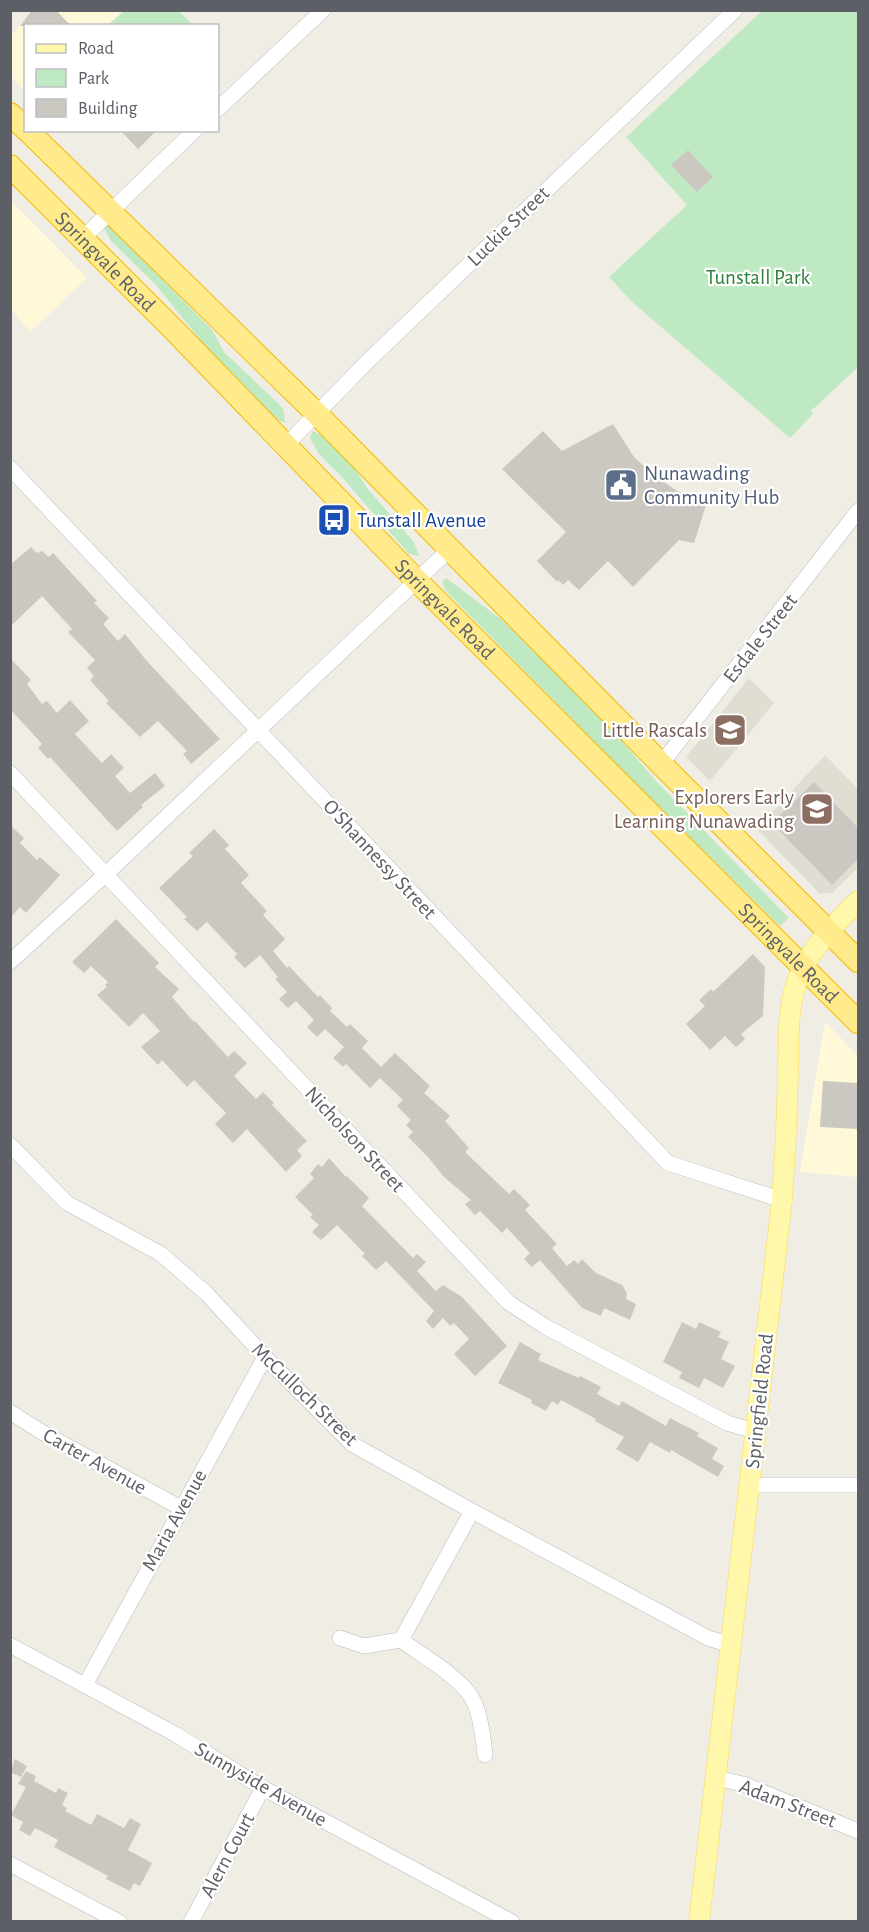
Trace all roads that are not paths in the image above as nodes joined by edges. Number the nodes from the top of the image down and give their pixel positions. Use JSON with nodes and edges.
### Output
{"nodes":[{"id":1,"x":323,"y":10,"type":"edge"},
{"id":2,"x":735,"y":10,"type":"edge"},
{"id":3,"x":219,"y":108,"type":"edge"},
{"id":4,"x":10,"y":114,"type":"edge"},
{"id":5,"x":24,"y":128,"type":"edge"},
{"id":6,"x":28,"y":132,"type":"edge"},
{"id":7,"x":193,"y":132,"type":"edge"},
{"id":8,"x":10,"y":166,"type":"edge"},
{"id":9,"x":110,"y":211,"type":"junction"},
{"id":10,"x":83,"y":238,"type":"junction"},
{"id":11,"x":317,"y":414,"type":"junction"},
{"id":12,"x":285,"y":446,"type":"junction"},
{"id":13,"x":10,"y":468,"type":"edge"},
{"id":14,"x":858,"y":511,"type":"edge"},
{"id":15,"x":450,"y":549,"type":"junction"},
{"id":16,"x":417,"y":581,"type":"junction"},
{"id":17,"x":259,"y":730,"type":"junction"},
{"id":18,"x":661,"y":764,"type":"junction"},
{"id":19,"x":10,"y":773,"type":"edge"},
{"id":20,"x":106,"y":874,"type":"junction"},
{"id":21,"x":858,"y":902,"type":"edge"},
{"id":22,"x":829,"y":931,"type":"junction"},
{"id":23,"x":858,"y":961,"type":"edge"},
{"id":24,"x":10,"y":962,"type":"edge"},
{"id":25,"x":804,"y":967,"type":"junction"},
{"id":26,"x":858,"y":1022,"type":"edge"},
{"id":27,"x":10,"y":1144,"type":"edge"},
{"id":28,"x":782,"y":1200,"type":"junction"},
{"id":29,"x":265,"y":1357,"type":"junction"},
{"id":30,"x":10,"y":1412,"type":"edge"},
{"id":31,"x":755,"y":1431,"type":"junction"},
{"id":32,"x":749,"y":1485,"type":"junction"},
{"id":33,"x":858,"y":1485,"type":"edge"},
{"id":34,"x":181,"y":1508,"type":"junction"},
{"id":35,"x":472,"y":1511,"type":"junction"},
{"id":36,"x":340,"y":1638,"type":"dead end"},
{"id":37,"x":401,"y":1640,"type":"junction"},
{"id":38,"x":10,"y":1645,"type":"edge"},
{"id":39,"x":731,"y":1645,"type":"junction"},
{"id":40,"x":85,"y":1684,"type":"junction"},
{"id":41,"x":485,"y":1755,"type":"dead end"},
{"id":42,"x":716,"y":1778,"type":"junction"},
{"id":43,"x":263,"y":1788,"type":"junction"},
{"id":44,"x":858,"y":1831,"type":"edge"},
{"id":45,"x":10,"y":1864,"type":"edge"},
{"id":46,"x":119,"y":1922,"type":"edge"},
{"id":47,"x":191,"y":1922,"type":"edge"},
{"id":48,"x":512,"y":1922,"type":"edge"},
{"id":49,"x":699,"y":1922,"type":"edge"}],
"edges":[{"from":1,"to":3,"type":"street"},
{"from":2,"to":11,"type":"street","name":"Luckie Street"},
{"from":4,"to":5,"type":"highway","name":"Springvale Road"},
{"from":6,"to":9,"type":"highway","name":"Springvale Road"},
{"from":7,"to":9,"type":"street"},
{"from":8,"to":10,"type":"highway","name":"Springvale Road"},
{"from":9,"to":10,"type":"street"},
{"from":9,"to":11,"type":"highway","name":"Springvale Road"},
{"from":10,"to":12,"type":"highway","name":"Springvale Road"},
{"from":11,"to":12,"type":"street","name":"Luckie Street"},
{"from":11,"to":15,"type":"highway","name":"Springvale Road"},
{"from":12,"to":16,"type":"highway","name":"Springvale Road"},
{"from":13,"to":17,"type":"street","name":"O'Shannessy Street"},
{"from":14,"to":18,"type":"street","name":"Esdale Street"},
{"from":15,"to":16,"type":"street"},
{"from":15,"to":18,"type":"highway","name":"Springvale Road"},
{"from":16,"to":17,"type":"street"},
{"from":16,"to":25,"type":"highway","name":"Springvale Road"},
{"from":17,"to":20,"type":"street"},
{"from":17,"to":28,"type":"street","name":"O'Shannessy Street"},
{"from":18,"to":22,"type":"highway","name":"Springvale Road"},
{"from":19,"to":20,"type":"street","name":"Nicholson Street"},
{"from":20,"to":24,"type":"street"},
{"from":20,"to":31,"type":"street","name":"Nicholson Street"},
{"from":21,"to":22,"type":"main road","name":"Springfield Road"},
{"from":22,"to":23,"type":"highway","name":"Springvale Road"},
{"from":22,"to":25,"type":"main road","name":"Springfield Road"},
{"from":25,"to":26,"type":"highway","name":"Springvale Road"},
{"from":25,"to":28,"type":"main road","name":"Springfield Road"},
{"from":27,"to":29,"type":"street","name":"McCulloch Street"},
{"from":28,"to":31,"type":"main road","name":"Springfield Road"},
{"from":29,"to":34,"type":"street","name":"Maria Avenue"},
{"from":29,"to":35,"type":"street","name":"McCulloch Street"},
{"from":30,"to":34,"type":"street","name":"Carter Avenue"},
{"from":31,"to":32,"type":"main road","name":"Springfield Road"},
{"from":32,"to":33,"type":"street"},
{"from":32,"to":39,"type":"main road","name":"Springfield Road"},
{"from":34,"to":40,"type":"street","name":"Maria Avenue"},
{"from":35,"to":37,"type":"street"},
{"from":35,"to":39,"type":"street","name":"McCulloch Street"},
{"from":36,"to":37,"type":"street"},
{"from":37,"to":41,"type":"street"},
{"from":38,"to":40,"type":"street","name":"Sunnyside Avenue"},
{"from":39,"to":42,"type":"main road","name":"Springfield Road"},
{"from":40,"to":43,"type":"street","name":"Sunnyside Avenue"},
{"from":42,"to":44,"type":"street","name":"Adam Street"},
{"from":42,"to":49,"type":"main road","name":"Springfield Road"},
{"from":43,"to":47,"type":"street","name":"Alern Court"},
{"from":43,"to":48,"type":"street","name":"Sunnyside Avenue"},
{"from":45,"to":46,"type":"street"}]}
